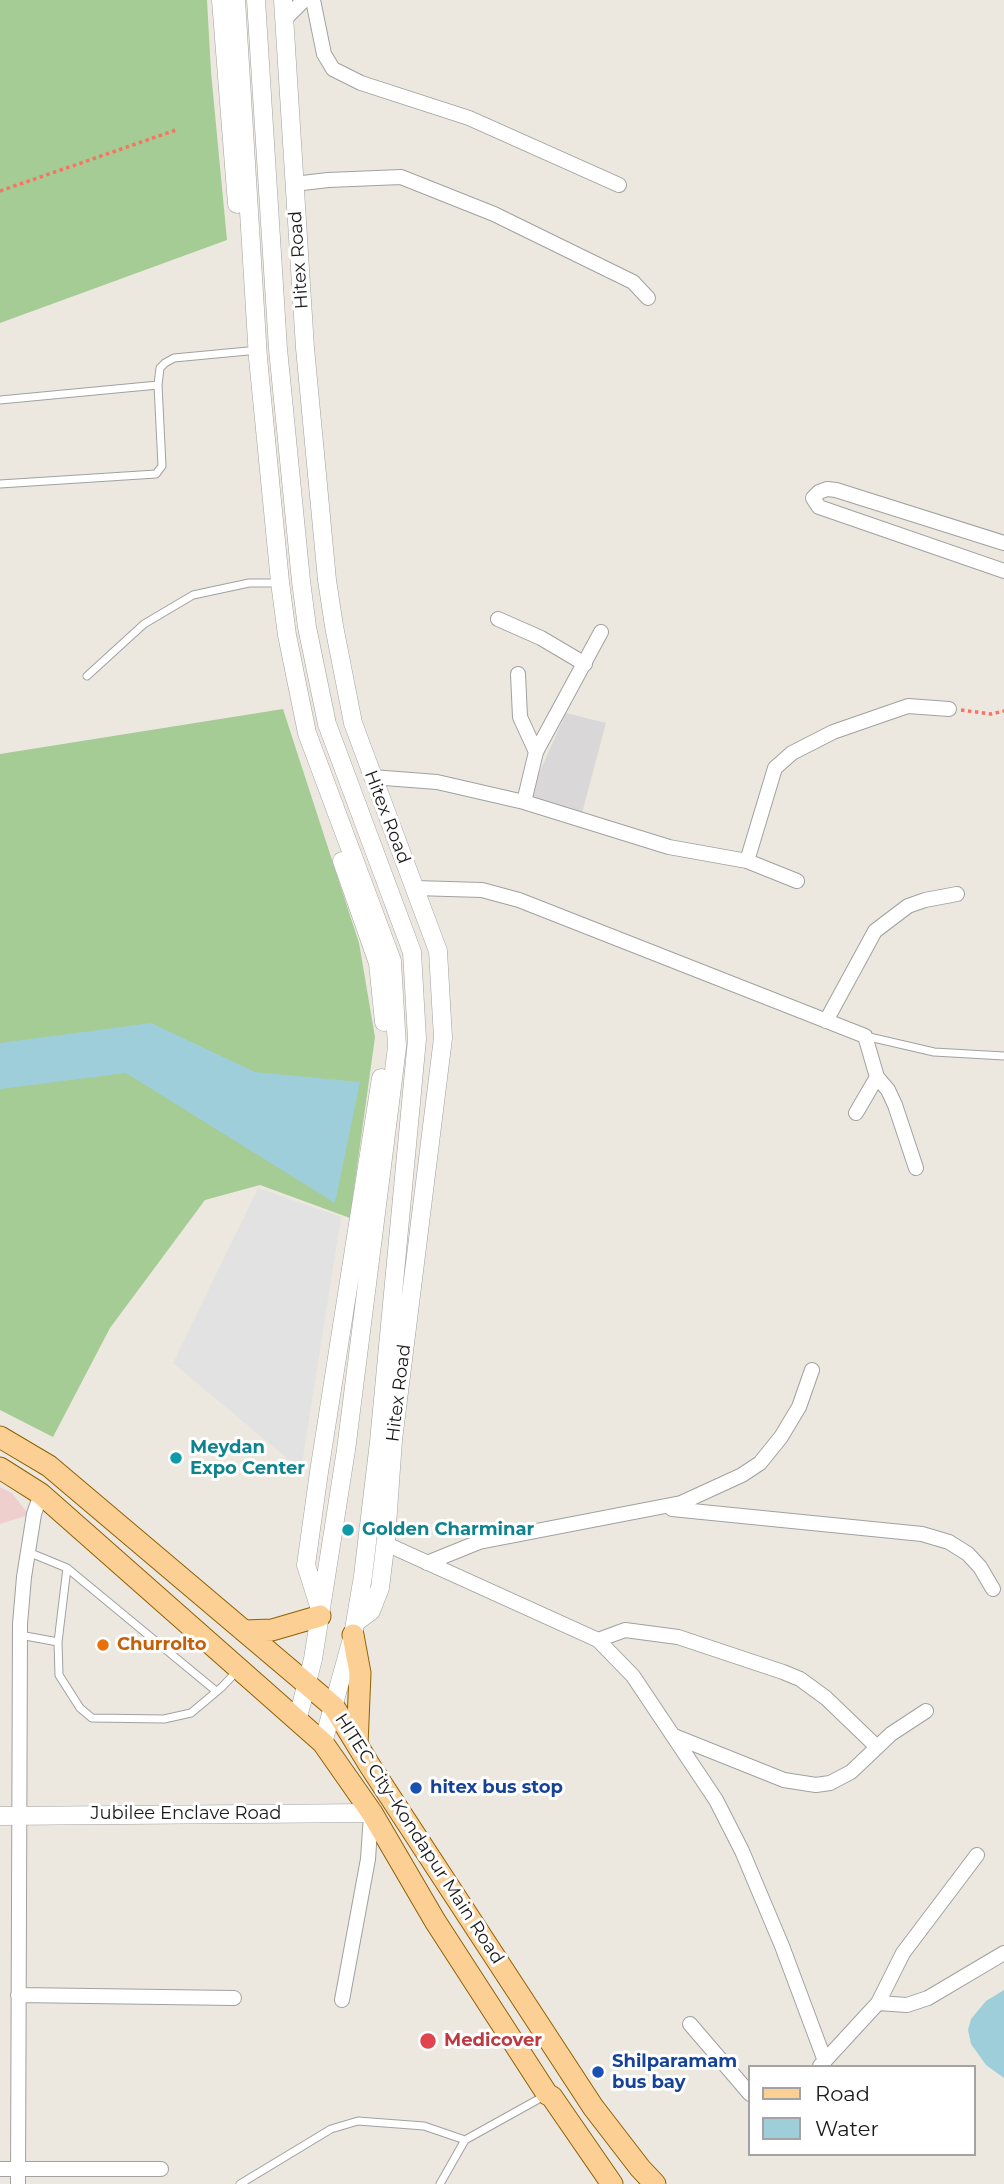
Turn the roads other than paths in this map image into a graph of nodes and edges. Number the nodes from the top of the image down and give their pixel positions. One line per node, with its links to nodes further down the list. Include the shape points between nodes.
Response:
1 (221, 0): 11 (street)
2 (236, 0): 49 (street, via 258,349 287,635 307,733 392,961 397,1047 346,1450)
3 (256, 0): 50 (street, Hitex Road, via 278,349 307,627 327,724 412,952 417,1039 379,1442)
4 (283, 0): 7 (street, Hitex Road)
5 (304, 0): 7 (street)
6 (313, 0): 9 (street, via 324,54 332,69 469,118)
7 (284, 20): 8 (street, Hitex Road)
8 (294, 184): 10 (street, via 401,177 517,225 633,282); 25 (street, Hitex Road, via 304,348 327,580 353,723)
9 (619, 185)
10 (648, 298)
11 (248, 351): 12 (lane, via 174,358 160,369); 17 (street)
12 (158, 385): 13 (lane); 14 (lane, via 162,466 156,474)
13 (0, 400)
14 (0, 484)
15 (1004, 543): 16 (street, via 836,489 813,498 819,508)
16 (1004, 571)
17 (271, 583): 22 (lane, via 193,595 144,624); 49 (street, via 282,665 301,743 378,962 386,1048 306,1565)
18 (498, 619): 20 (street)
19 (601, 632): 20 (street)
20 (585, 664): 24 (street)
21 (518, 674): 24 (street, via 520,717)
22 (87, 676)
23 (949, 709): 27 (street, via 908,706 833,732 792,753 775,768)
24 (536, 752): 26 (street)
25 (372, 777): 26 (street, via 437,782); 29 (street, Hitex Road)
26 (524, 802): 27 (street, via 669,846)
27 (747, 862): 28 (street)
28 (797, 881)
29 (415, 888): 31 (street, via 482,890 519,900); 43 (street, Hitex Road, via 438,951 443,1038)
30 (957, 894): 31 (street, via 908,906 875,931)
31 (826, 1021): 32 (street)
32 (865, 1036): 33 (lane, via 934,1052); 34 (street)
33 (1004, 1056)
34 (877, 1077): 35 (street); 36 (street, via 895,1105)
35 (856, 1113)
36 (916, 1168)
37 (811, 1370): 41 (street, via 799,1407 760,1463)
38 (0, 1437): 42 (main road, HITEC City–Kondapur Main Road, via 49,1466)
39 (0, 1468): 40 (main road, HITEC City–Kondapur Main Road)
40 (41, 1494): 44 (street); 45 (main road, HITEC City–Kondapur Main Road)
41 (664, 1508): 46 (street, via 479,1542); 48 (street, via 922,1534 968,1554)
42 (134, 1538): 45 (main road); 51 (main road, HITEC City–Kondapur Main Road)
43 (384, 1544): 46 (street); 50 (street, Hitex Road, via 380,1588 371,1611)
44 (28, 1552): 47 (lane); 52 (street)
45 (116, 1560): 55 (main road, HITEC City–Kondapur Main Road)
46 (427, 1563): 53 (street)
47 (67, 1568): 54 (lane); 57 (lane)
48 (993, 1588)
49 (320, 1614): 51 (main road, via 272,1630); 56 (street)
50 (355, 1628): 58 (street, Hitex Road); 63 (main road, via 360,1673)
51 (244, 1631): 56 (main road, HITEC City–Kondapur Main Road)
52 (20, 1635): 54 (lane); 66 (street)
53 (598, 1640): 61 (street, via 633,1675); 64 (street, via 625,1630 678,1637 783,1672 826,1698)
54 (58, 1642): 57 (lane, via 59,1675 80,1709 92,1718 164,1719 191,1713)
55 (238, 1670): 57 (lane); 60 (main road, HITEC City–Kondapur Main Road)
56 (307, 1686): 58 (main road, HITEC City–Kondapur Main Road); 60 (street)
57 (216, 1691)
58 (334, 1707): 62 (street, Hitex Road); 63 (main road, HITEC City–Kondapur Main Road)
59 (926, 1711): 64 (street)
60 (297, 1721): 62 (main road, HITEC City–Kondapur Main Road)
61 (674, 1736): 64 (street, via 801,1784 830,1783 851,1772); 75 (street, via 716,1800 742,1851 782,1945)
62 (323, 1743): 65 (main road, HITEC City–Kondapur Main Road)
63 (357, 1745): 85 (main road, HITEC City–Kondapur Main Road, via 593,2107)
64 (877, 1747)
65 (372, 1813): 66 (street, Jubilee Enclave Road); 72 (street); 77 (main road, HITEC City–Kondapur Main Road)
66 (19, 1815): 67 (street, Jubilee Enclave Road); 70 (street)
67 (0, 1816)
68 (977, 1855): 73 (street, via 903,1953)
69 (1004, 1953): 73 (street, via 928,1998 907,2005)
70 (18, 1995): 71 (street); 81 (street)
71 (234, 1998)
72 (342, 2000)
73 (878, 2003): 75 (street)
74 (690, 2024): 76 (street)
75 (822, 2064)
76 (748, 2092)
77 (547, 2094): 78 (lane); 84 (main road, HITEC City–Kondapur Main Road)
78 (465, 2140): 82 (lane, via 424,2126 358,2121 331,2129); 83 (lane)
79 (0, 2169): 81 (street)
80 (161, 2169): 81 (street)
81 (18, 2177)
82 (240, 2184)
83 (440, 2184)
84 (612, 2184)
85 (655, 2184)

